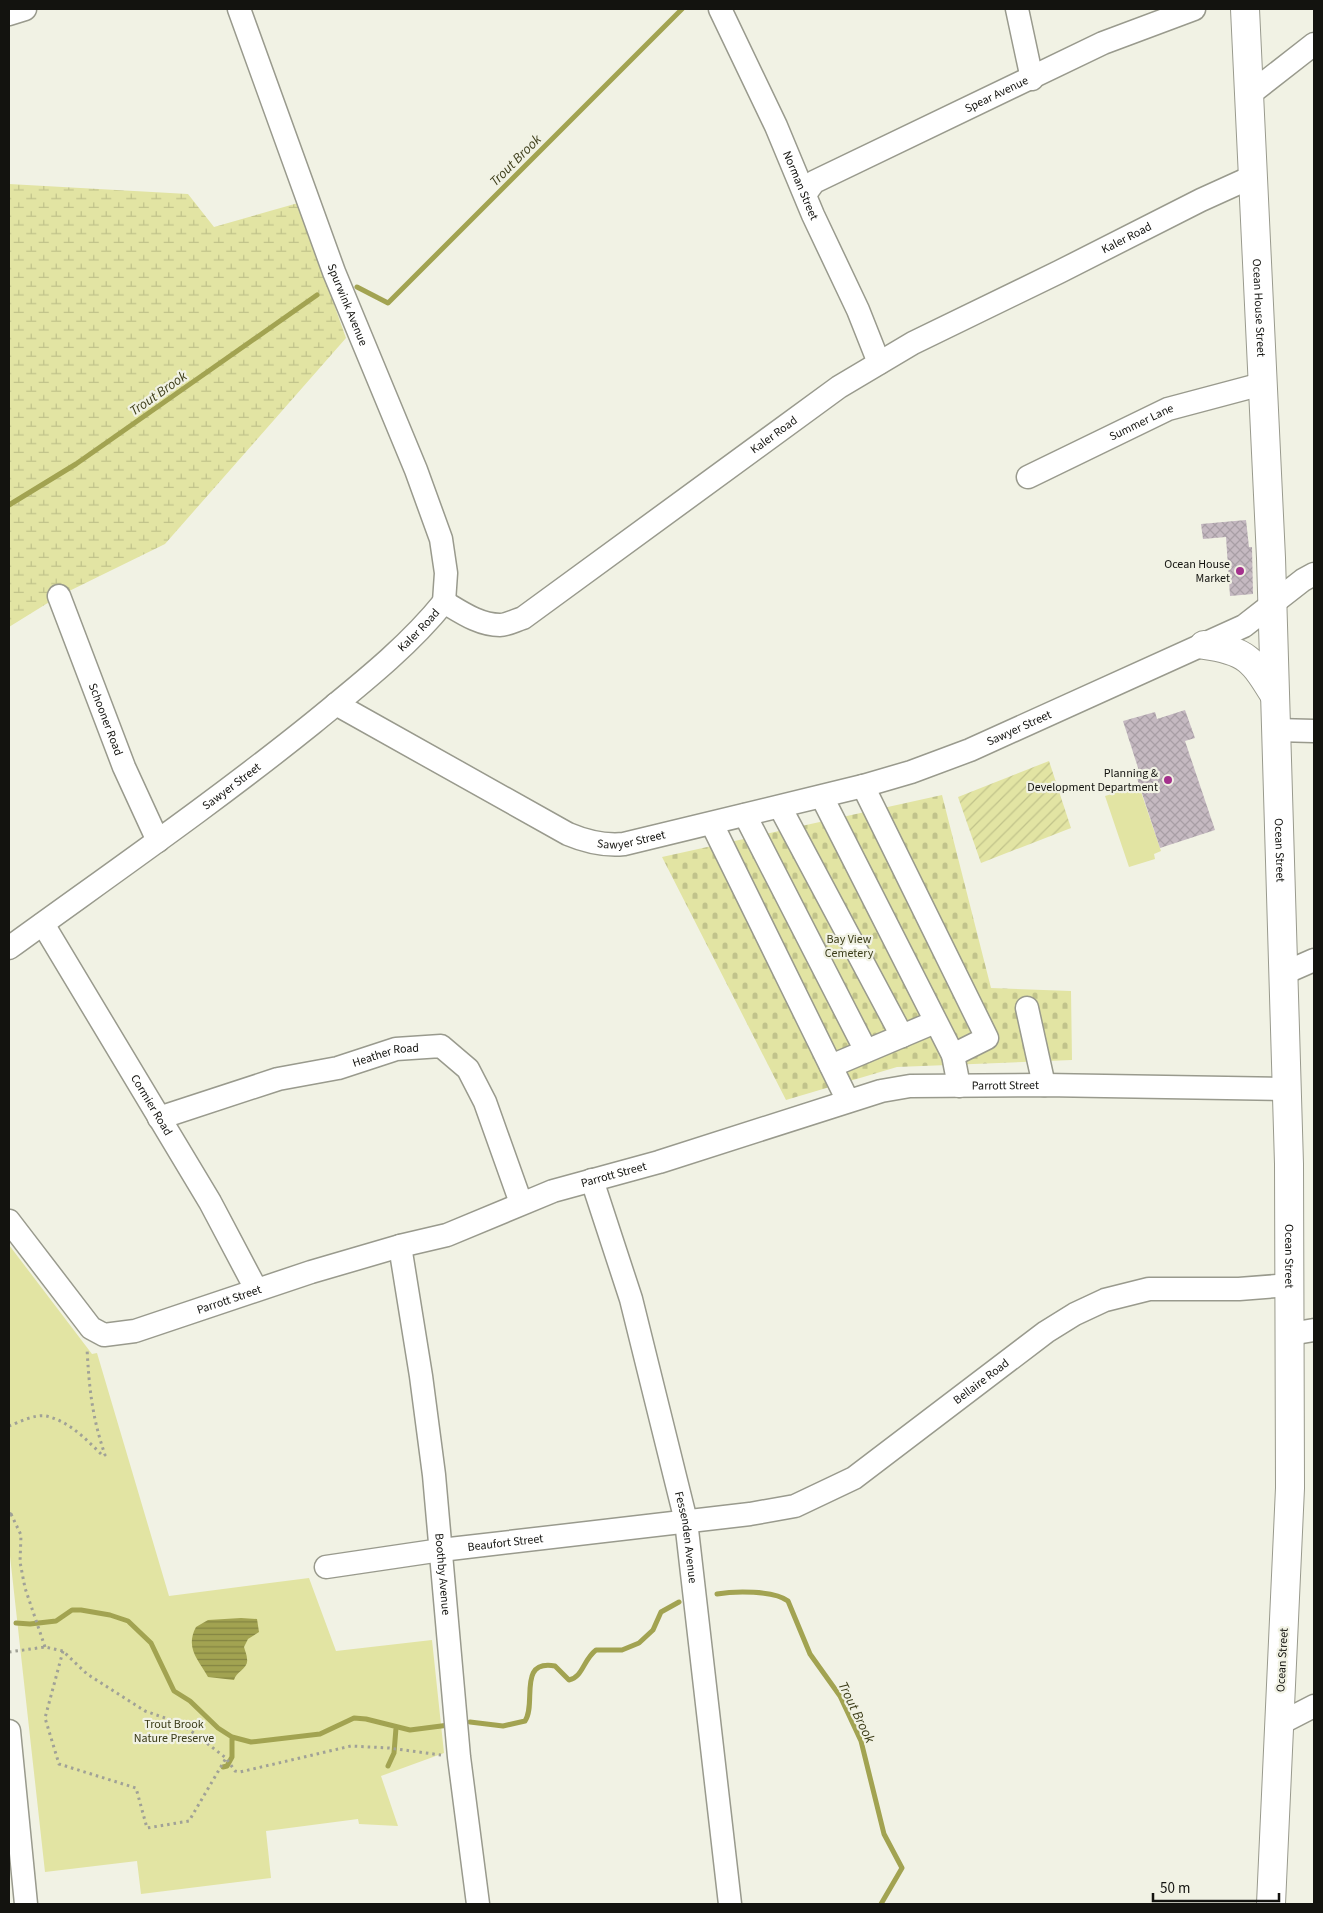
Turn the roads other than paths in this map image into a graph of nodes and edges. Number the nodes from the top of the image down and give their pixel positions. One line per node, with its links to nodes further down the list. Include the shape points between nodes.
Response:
1 (25, 9): 7 (street)
2 (239, 9): 18 (street, Spurwink Avenue, via 334,272 441,539 446,573)
3 (720, 9): 12 (street, Norman Street)
4 (1018, 9): 9 (street)
5 (1194, 9): 9 (street, Spear Avenue, via 1103,43)
6 (1245, 9): 10 (main road, Ocean House Street)
7 (9, 14)
8 (1314, 44): 10 (street)
9 (1032, 79): 12 (street, Spear Avenue, via 814,182)
10 (1250, 94): 11 (main road, Ocean House Street)
11 (1254, 176): 13 (street, Kaler Road, via 913,343); 14 (main road, Ocean House Street)
12 (806, 193): 13 (street, Norman Street)
13 (880, 363): 18 (street, Kaler Road, via 839,387 523,618 501,625 484,622 468,617)
14 (1262, 384): 15 (street, Summer Lane, via 1168,409); 19 (main road, Ocean House Street)
15 (1028, 477)
16 (1314, 574): 19 (street, Sawyer Street)
17 (60, 596): 30 (street, Schooner Road, via 124,767)
18 (444, 602): 22 (street, Kaler Road, via 426,625)
19 (1271, 607): 20 (street, Sawyer Street, via 1244,626); 21 (main road, Ocean Street)
20 (1204, 645): 21 (main road, via 1230,648 1246,657); 25 (street, Sawyer Street, via 970,750)
21 (1276, 697): 23 (main road, Ocean Street)
22 (336, 704): 29 (street, Sawyer Street, via 581,840 610,846); 30 (street, Sawyer Street, via 268,760)
23 (1276, 730): 24 (street); 34 (main road, Ocean Street)
24 (1314, 731)
25 (863, 786): 26 (street, Sawyer Street); 39 (street, via 987,1038)
26 (822, 797): 27 (street, Sawyer Street); 36 (street)
27 (780, 807): 28 (street, Sawyer Street); 37 (street)
28 (745, 816): 29 (street, Sawyer Street); 38 (street)
29 (712, 824): 40 (street)
30 (158, 841): 31 (street, Sawyer Street)
31 (43, 924): 32 (street, Sawyer Street); 45 (street, Cormier Road)
32 (9, 948)
33 (1314, 960): 34 (street)
34 (1282, 974): 43 (main road, Ocean Street)
35 (1027, 1008): 41 (street)
36 (935, 1022): 37 (street); 39 (street)
37 (902, 1036): 38 (street)
38 (866, 1052): 40 (street)
39 (953, 1055): 42 (street)
40 (832, 1066): 44 (street)
41 (1044, 1085): 42 (street, Parrott Street); 43 (street, Parrott Street)
42 (959, 1086): 44 (street, Parrott Street, via 910,1086)
43 (1286, 1089): 50 (main road, Ocean Street)
44 (848, 1101): 46 (street, Parrott Street, via 659,1162)
45 (159, 1118): 47 (street, Heather Road, via 278,1079 338,1068 396,1049 441,1046 468,1069 485,1102); 51 (street, Cormier Road, via 210,1202)
46 (592, 1180): 47 (street, Parrott Street); 53 (street, Fessenden Avenue, via 631,1299)
47 (521, 1203): 49 (street, Parrott Street, via 447,1235)
48 (9, 1221): 51 (street, Parrott Street, via 91,1328 104,1335 134,1331)
49 (400, 1246): 51 (street, Parrott Street); 54 (street, Boothby Avenue, via 422,1385)
50 (1290, 1285): 52 (main road, Ocean Street); 53 (street, Bellaire Road, via 1239,1289 1149,1289 1105,1300 1046,1332 854,1478 794,1506)
51 (256, 1289)
52 (1302, 1332): 57 (main road, Ocean Street, via 1290,1488)
53 (686, 1521): 54 (street, Beaufort Street); 61 (street, Fessenden Avenue)
54 (441, 1550): 55 (street, Beaufort Street); 60 (street, Boothby Avenue, via 458,1757)
55 (326, 1566)
56 (1314, 1706): 57 (street)
57 (1279, 1724): 62 (main road, Ocean Street)
58 (9, 1731): 59 (street)
59 (26, 1904)
60 (478, 1904)
61 (730, 1904)
62 (1271, 1904)

